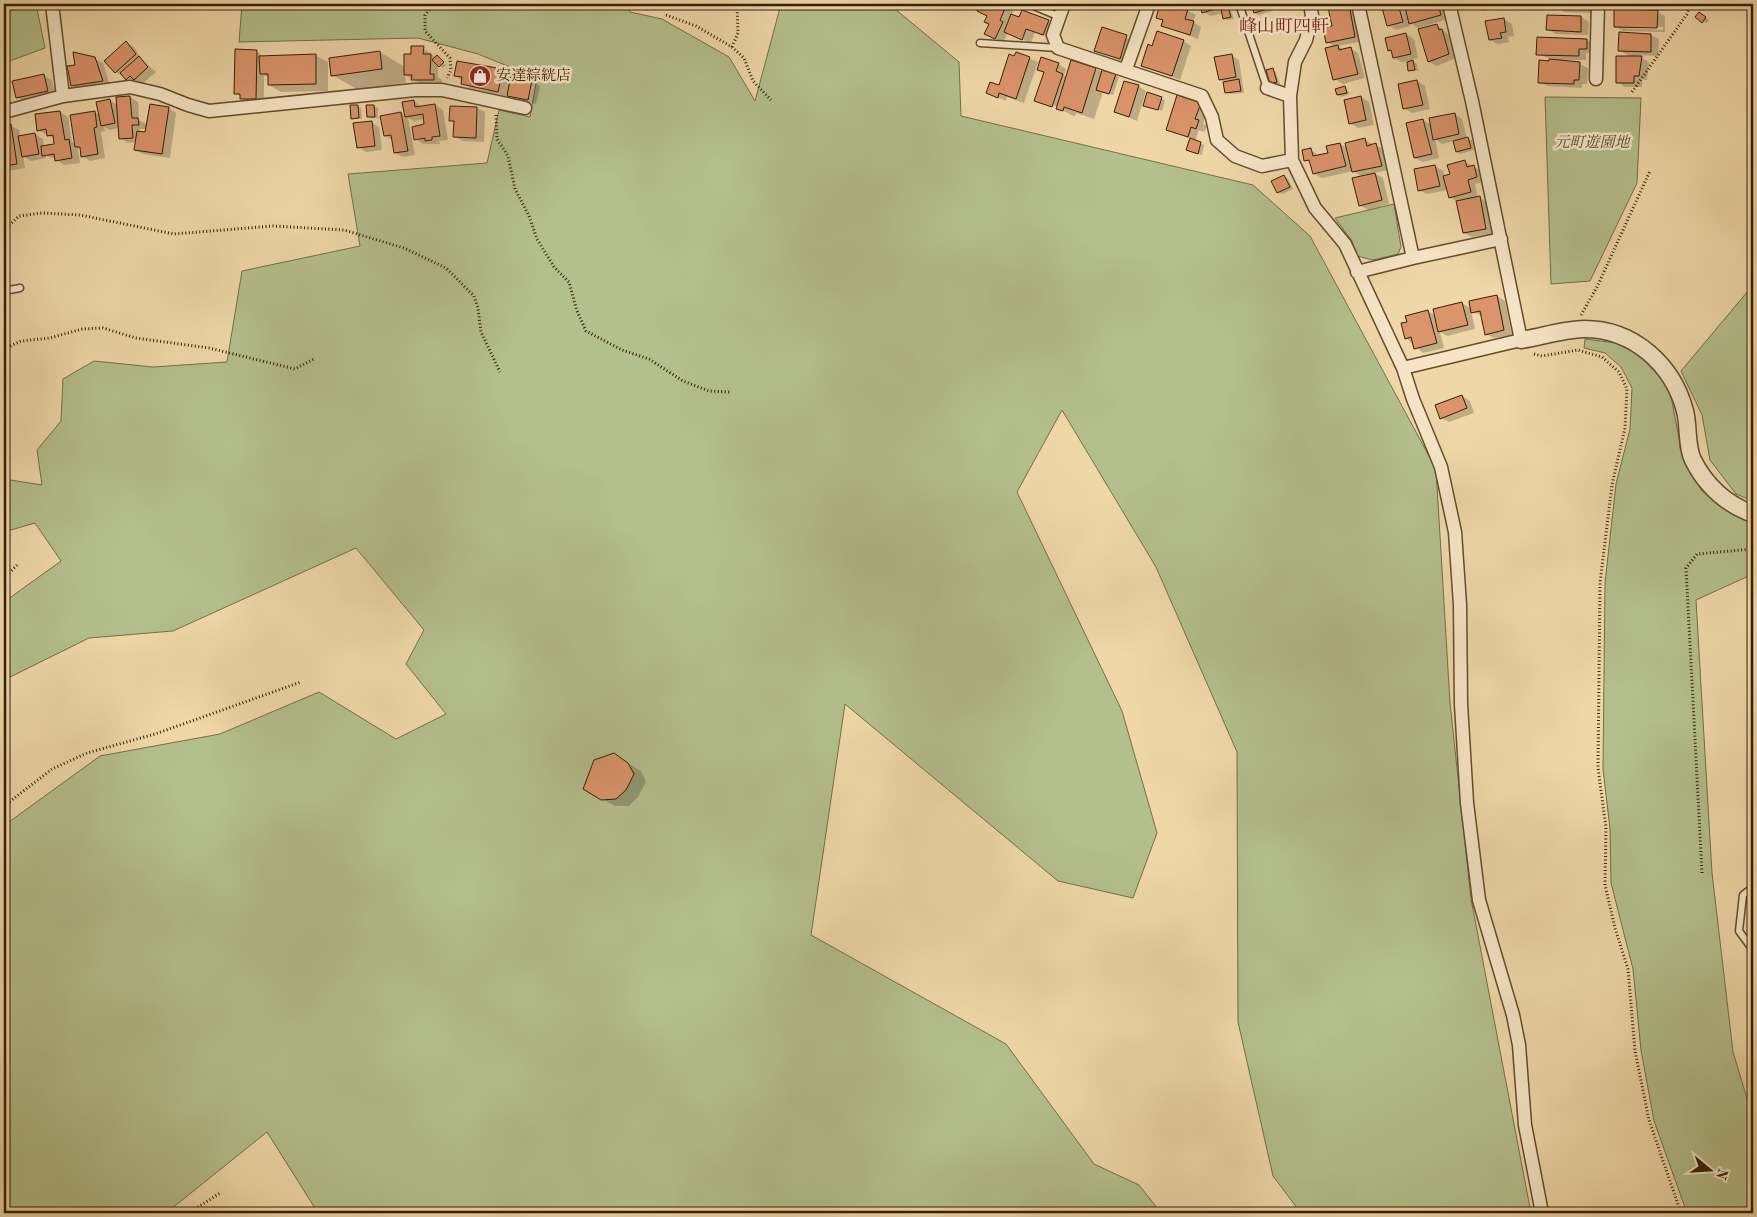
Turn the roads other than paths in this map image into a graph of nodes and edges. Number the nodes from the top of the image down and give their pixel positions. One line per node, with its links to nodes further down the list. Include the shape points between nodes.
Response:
1 (52, 4): 16 (street)
2 (1029, 4): 10 (lane)
3 (1064, 4): 10 (street)
4 (1149, 4): 13 (street)
5 (1239, 4): 15 (lane)
6 (1310, 4): 17 (street, via 1312,16 1296,62)
7 (1358, 4): 22 (street)
8 (1449, 4): 21 (street)
9 (1598, 4): 14 (street)
10 (1060, 16): 12 (street, via 1054,35)
11 (980, 42): 12 (lane)
12 (1058, 48): 13 (street)
13 (1126, 69): 20 (street, via 1202,96 1212,117 1216,140 1235,156 1262,166)
14 (1596, 79)
15 (1267, 88): 17 (street)
16 (63, 96): 18 (street, via 130,87 210,111 442,90); 19 (street)
17 (1290, 96): 20 (street)
18 (525, 108)
19 (4, 112)
20 (1292, 160): 23 (street, via 1315,208 1345,244)
21 (1501, 239): 22 (street); 26 (street)
22 (1413, 258): 23 (street)
23 (1357, 272): 27 (street)
24 (20, 288): 25 (lane)
25 (4, 291)
26 (1521, 340): 27 (street); 28 (street, via 1584,329 1619,335 1648,350 1675,383 1685,412 1692,458 1710,487 1736,508)
27 (1403, 368): 31 (street, via 1441,466 1455,532 1460,605 1461,713 1467,804 1479,900 1514,1015 1520,1045 1525,1125)
28 (1753, 514)
29 (1753, 887): 30 (lane, via 1743,895 1739,931)
30 (1753, 950)
31 (1542, 1213)

